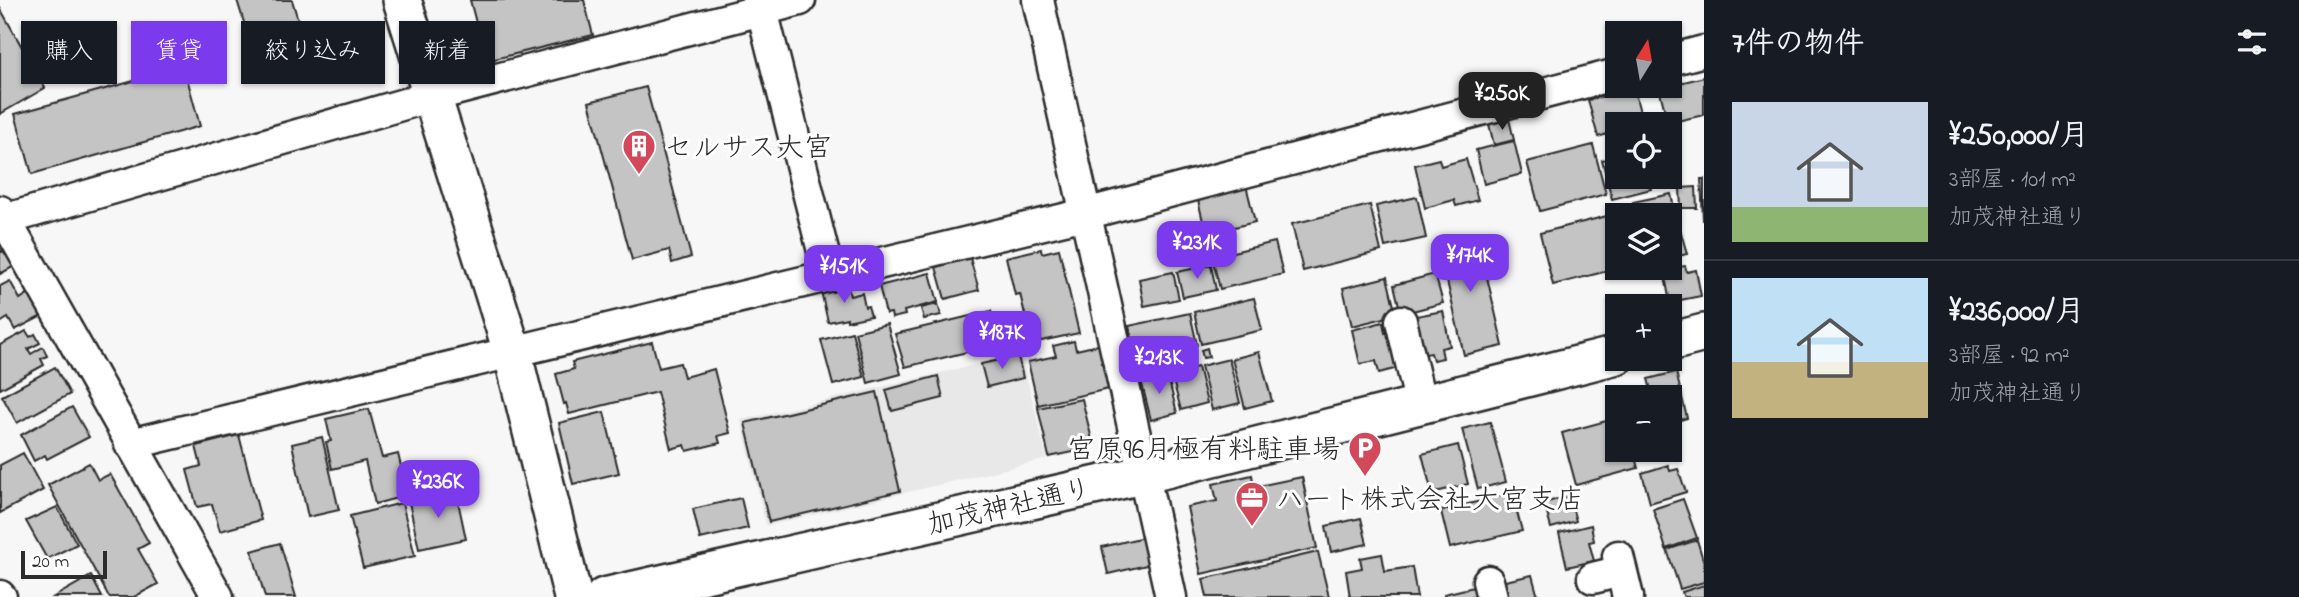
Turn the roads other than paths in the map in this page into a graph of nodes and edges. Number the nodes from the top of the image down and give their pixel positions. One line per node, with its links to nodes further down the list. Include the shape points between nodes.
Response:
1 (402, 0): 9 (street)
2 (800, 0): 4 (street)
3 (1038, 0): 10 (street)
4 (762, 10): 5 (street); 12 (street)
5 (698, 13): 9 (street)
6 (1704, 51): 7 (street)
7 (1682, 57)
8 (1605, 77): 10 (street)
9 (432, 96): 11 (street); 16 (street)
10 (1085, 214): 12 (street); 20 (street)
11 (2, 217): 19 (street)
12 (829, 275): 16 (street)
13 (1401, 321): 18 (street)
14 (1704, 333): 15 (street)
15 (1682, 339)
16 (512, 351): 19 (street); 22 (street)
17 (1605, 358): 18 (street, 加茂神社通り)
18 (1421, 405): 20 (street, 加茂神社通り)
19 (130, 444): 21 (street)
20 (1142, 475): 23 (street, 加茂神社通り); 24 (street)
21 (218, 597)
22 (573, 597)
23 (604, 597)
24 (1171, 597)

